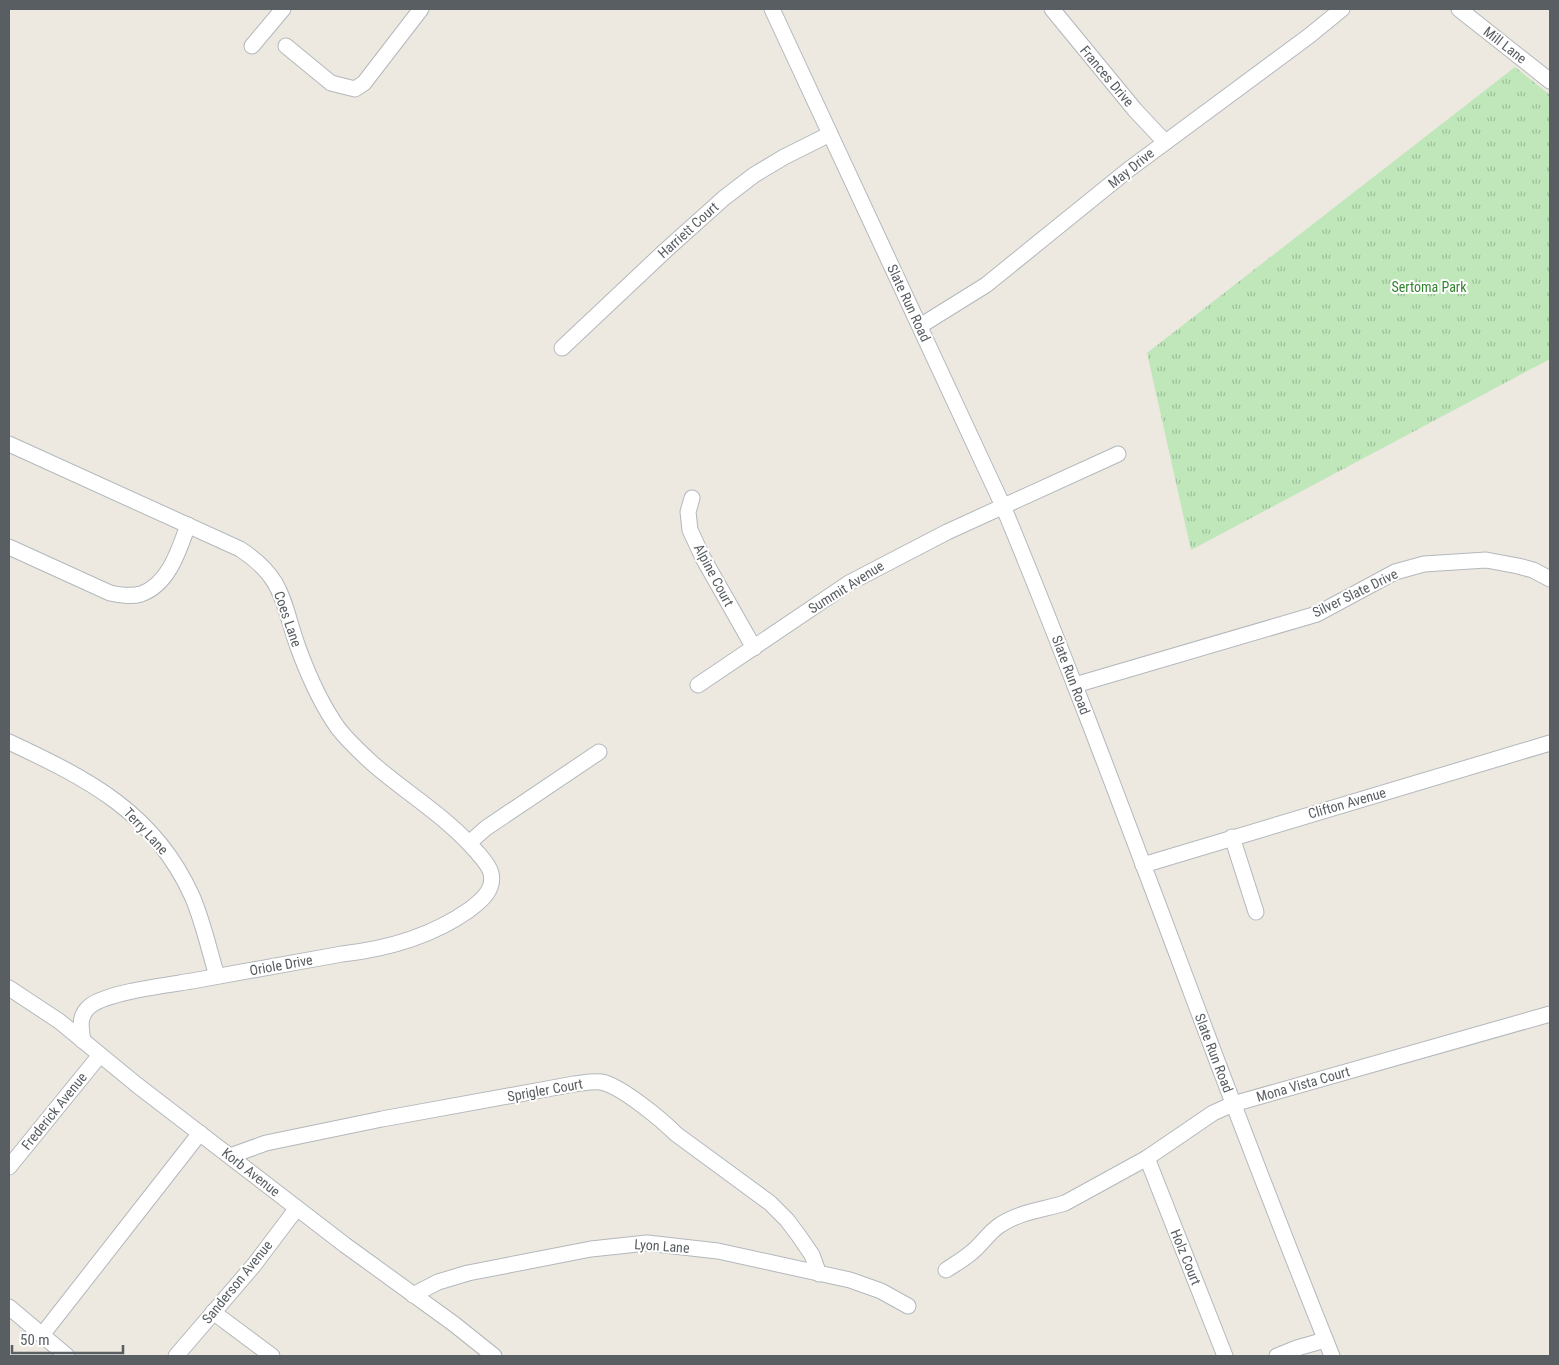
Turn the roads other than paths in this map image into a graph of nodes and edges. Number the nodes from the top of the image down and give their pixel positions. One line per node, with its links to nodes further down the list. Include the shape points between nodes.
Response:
1 (283, 9): 7 (street)
2 (421, 9): 8 (street, via 364,83 355,89 331,83)
3 (772, 9): 10 (street, Slate Run Road)
4 (1052, 9): 11 (street, Frances Drive)
5 (1342, 9): 11 (street, May Drive)
6 (1459, 9): 9 (street, Mill Lane)
7 (252, 46)
8 (286, 46)
9 (1550, 80)
10 (830, 134): 12 (street, Slate Run Road); 13 (street, Harriett Court, via 784,157 724,198)
11 (1165, 142): 12 (street, May Drive, via 986,285)
12 (920, 326): 17 (street, Slate Run Road)
13 (562, 348)
14 (9, 444): 18 (street, Coes Lane)
15 (1118, 454): 17 (street, Summit Avenue)
16 (692, 498): 21 (street, Alpine Court, via 688,512 690,530)
17 (1003, 506): 21 (street, Summit Avenue, via 849,583); 23 (street, Slate Run Road)
18 (188, 526): 19 (street, via 178,554 165,575 141,594 126,596 110,594); 28 (street, Coes Lane, via 240,549 267,571 285,604 298,649 316,691 340,730 355,748)
19 (9, 548)
20 (1550, 579): 23 (street, Silver Slate Drive, via 1533,570 1486,560 1424,564 1388,576 1317,614)
21 (754, 648): 22 (street, Summit Avenue)
22 (698, 685)
23 (1075, 685): 29 (street, Slate Run Road)
24 (9, 742): 32 (street, Terry Lane, via 99,789 149,830 174,862 192,896)
25 (1550, 743): 27 (street, Clifton Avenue)
26 (599, 752): 28 (street, via 486,828)
27 (1232, 837): 29 (street, Clifton Avenue); 31 (street)
28 (470, 843): 30 (street, Coes Lane, via 490,872)
29 (1143, 865): 37 (street, Slate Run Road)
30 (491, 882): 32 (street, Oriole Drive, via 488,893 480,902 458,918 415,939 361,952)
31 (1256, 912)
32 (217, 976): 35 (street, Oriole Drive, via 101,1000 83,1014 80,1023)
33 (9, 988): 35 (street, Korb Avenue)
34 (1550, 1014): 37 (street, Mona Vista Court)
35 (83, 1041): 36 (street, Korb Avenue)
36 (100, 1055): 38 (street, Korb Avenue); 41 (street, Frederick Avenue)
37 (1233, 1104): 40 (street, Mona Vista Court, via 1213,1113); 50 (street, Slate Run Road)
38 (200, 1133): 39 (street, Korb Avenue); 49 (street)
39 (230, 1156): 42 (street, Korb Avenue); 44 (street, Sprigler Court, via 266,1143 382,1119 574,1084 603,1082 664,1122 770,1204 799,1236 812,1255)
40 (1147, 1158): 43 (street, Mona Vista Court, via 1066,1203 1041,1208 1000,1225 973,1252); 55 (street, Holz Court)
41 (9, 1167)
42 (297, 1208): 45 (street, Korb Avenue); 48 (street, Sanderson Avenue)
43 (946, 1270)
44 (819, 1274): 45 (street, Lyon Lane, via 718,1251 628,1244 468,1273 438,1282); 46 (street, Lyon Lane, via 862,1284)
45 (413, 1295): 54 (street, Korb Avenue)
46 (908, 1306)
47 (9, 1307): 49 (street)
48 (213, 1312): 51 (street); 53 (street, Sanderson Avenue)
49 (42, 1335): 52 (street)
50 (1325, 1340): 56 (street); 57 (street, Slate Run Road)
51 (267, 1355)
52 (67, 1356)
53 (176, 1356)
54 (494, 1356)
55 (1225, 1356)
56 (1277, 1356)
57 (1332, 1356)

